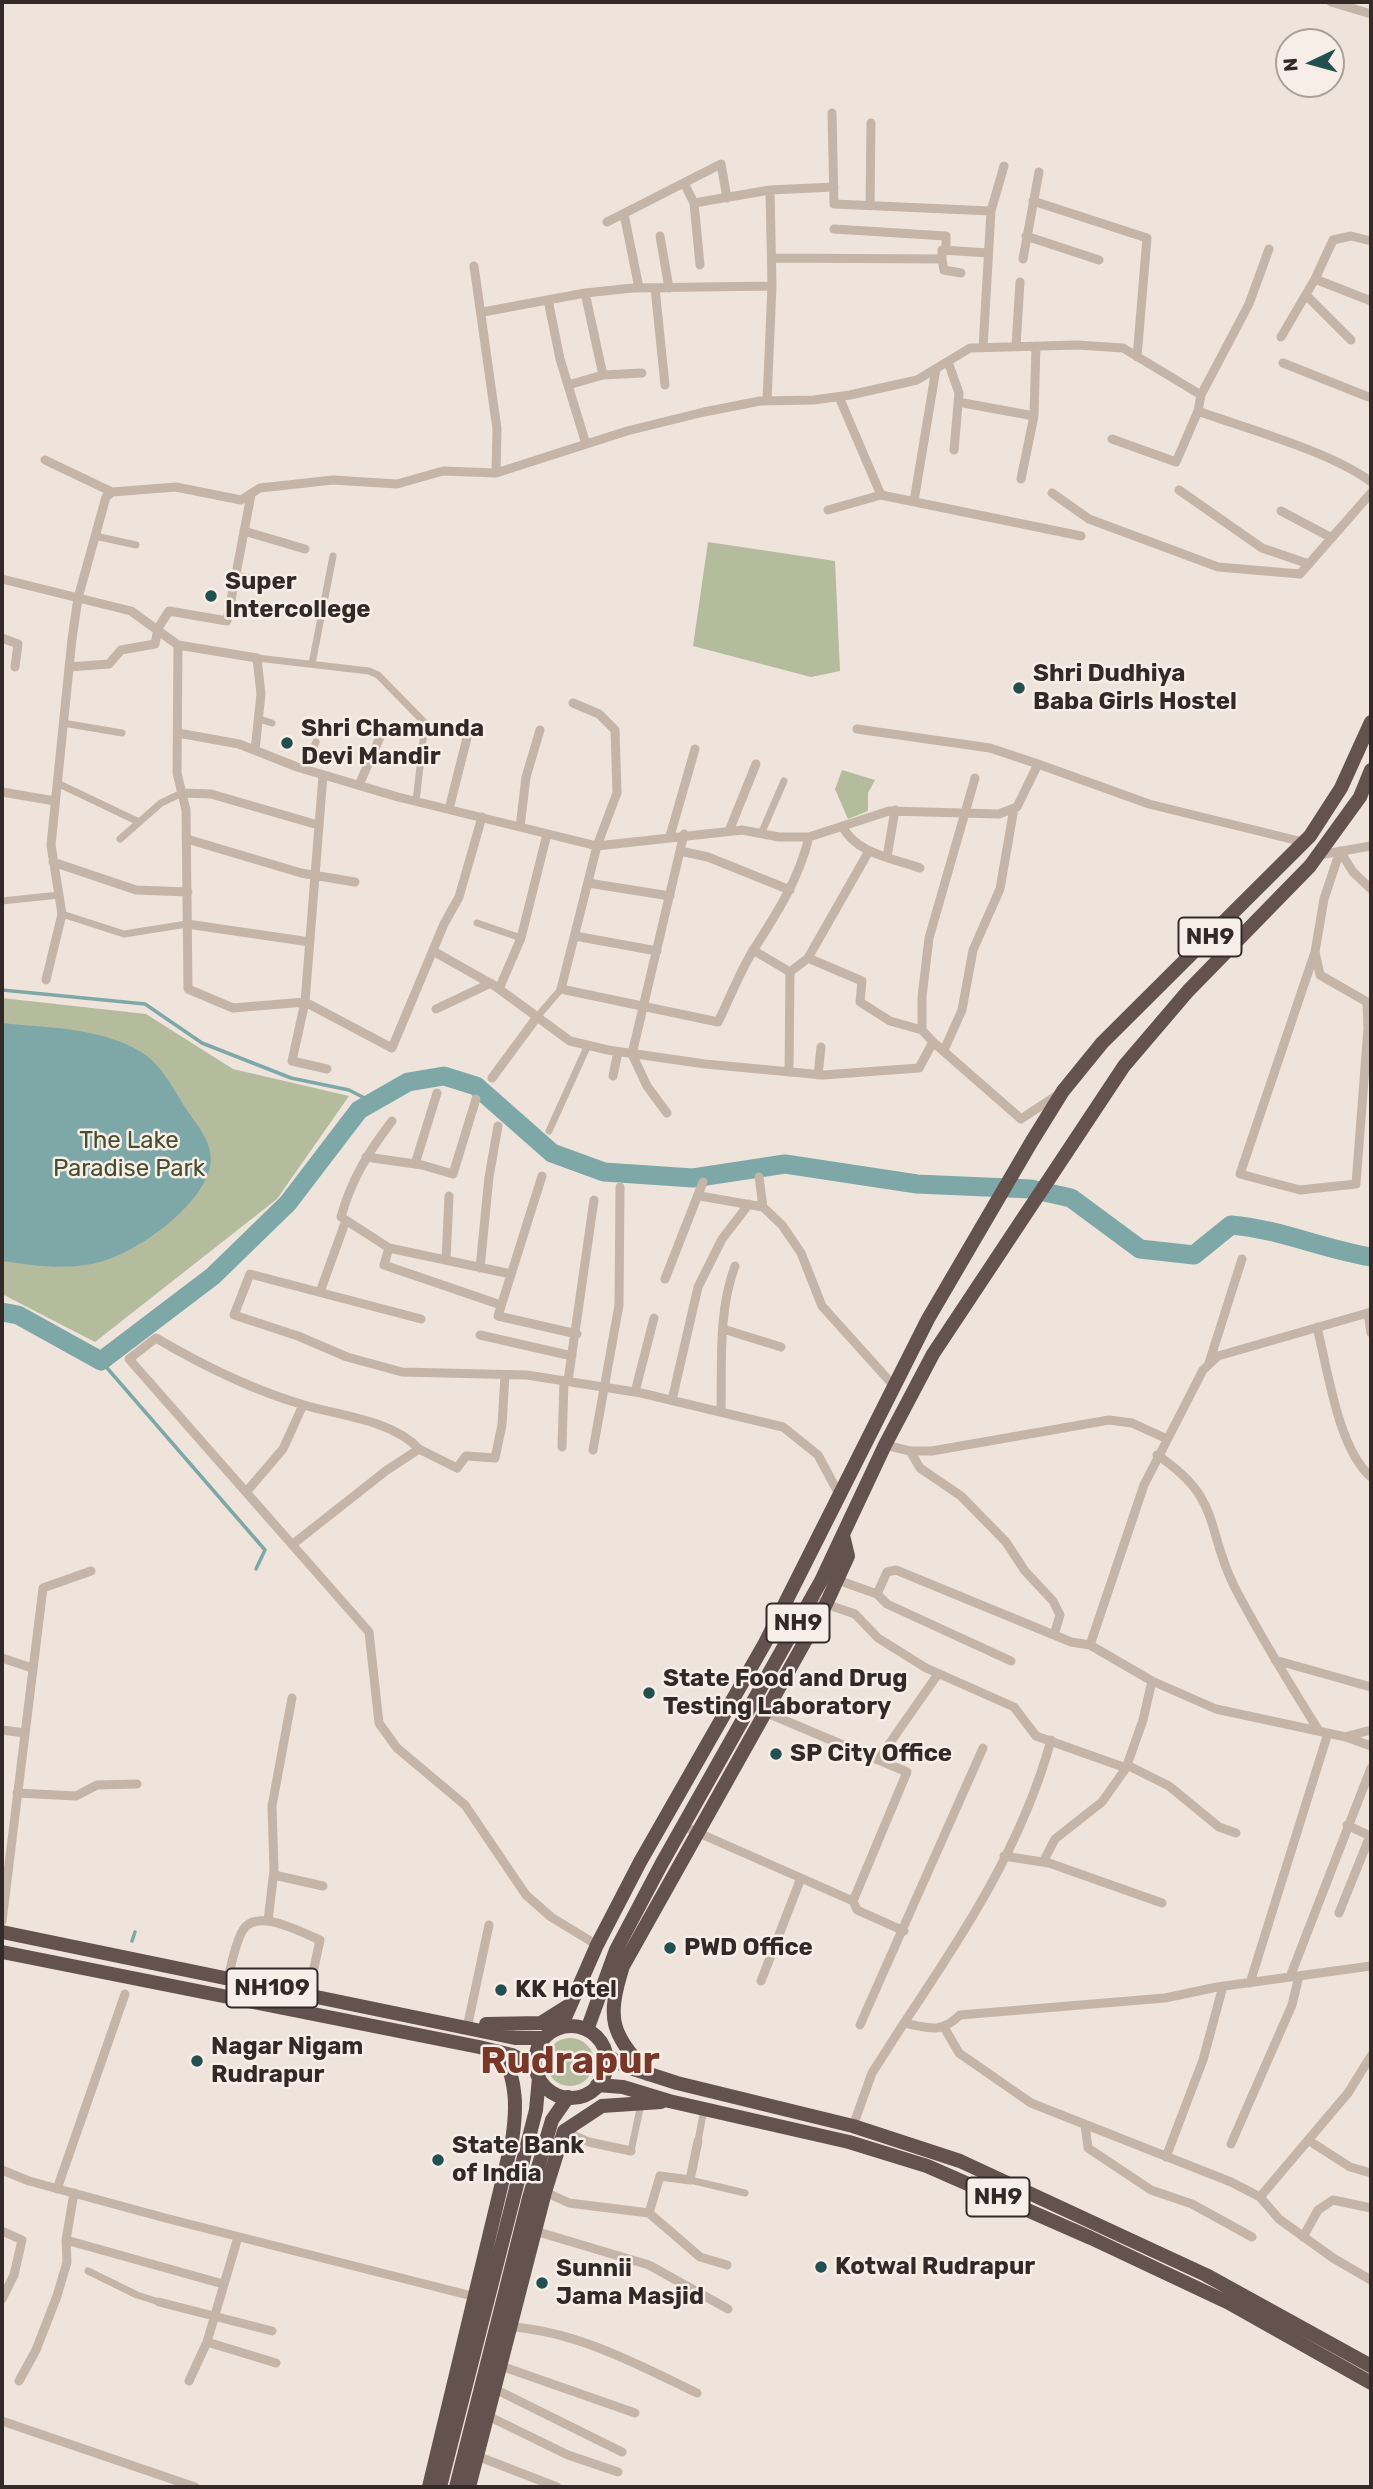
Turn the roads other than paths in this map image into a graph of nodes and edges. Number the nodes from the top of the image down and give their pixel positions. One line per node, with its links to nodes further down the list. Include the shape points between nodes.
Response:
1 (1331, 2): 2 (street)
2 (1371, 14)
3 (832, 113): 8 (street)
4 (871, 123): 13 (street)
5 (1004, 166): 14 (street)
6 (1039, 172): 11 (street)
7 (684, 183): 10 (street, via 721,164); 12 (street); 15 (street)
8 (834, 187): 9 (street); 13 (street, via 834,204)
9 (770, 190): 10 (street); 24 (street)
10 (727, 198): 12 (street)
11 (1033, 201): 19 (street); 46 (street, via 1147,238)
12 (694, 203): 27 (street)
13 (870, 205): 14 (street)
14 (991, 211): 22 (street)
15 (624, 215): 16 (street); 33 (street)
16 (607, 222)
17 (834, 229): 23 (street, via 946,236)
18 (660, 236): 35 (street)
19 (1026, 236): 25 (street); 26 (street)
20 (1371, 242): 30 (street, via 1351,236 1333,240)
21 (1269, 249): 54 (street, via 1249,304)
22 (988, 253): 23 (street); 45 (street)
23 (944, 255): 24 (street); 29 (street, via 944,270)
24 (772, 258): 32 (street)
25 (1023, 259)
26 (1099, 260)
27 (700, 265)
28 (474, 266): 40 (street)
29 (961, 273)
30 (1315, 279): 37 (street); 39 (street)
31 (1020, 282): 43 (street)
32 (772, 286): 35 (street); 57 (street)
33 (639, 288): 34 (street); 36 (street)
34 (655, 288): 35 (street); 53 (street)
35 (669, 288)
36 (585, 293): 38 (street); 51 (street)
37 (1306, 295): 41 (street); 42 (street)
38 (548, 300): 40 (street); 52 (street)
39 (1371, 301)
40 (483, 312): 65 (street, via 497,429)
41 (1281, 337)
42 (1352, 340)
43 (1016, 346): 44 (street); 45 (street)
44 (1036, 346): 46 (street, via 1123,348); 60 (street)
45 (983, 348): 47 (street, via 970,348)
46 (1137, 357): 54 (street)
47 (948, 362): 49 (street); 58 (street)
48 (1283, 363): 56 (street)
49 (936, 369): 55 (street, via 917,380); 74 (street)
50 (642, 373): 51 (street)
51 (603, 375): 52 (street)
52 (568, 385): 62 (street)
53 (664, 385)
54 (1201, 396): 59 (street)
55 (839, 397): 57 (street); 73 (street)
56 (1371, 398)
57 (766, 401): 62 (street, via 704,412)
58 (958, 402): 60 (street); 63 (street)
59 (1198, 411): 61 (street, via 1176,462); 67 (street, via 1297,447)
60 (1034, 416): 66 (street)
61 (1112, 439)
62 (586, 444): 65 (street)
63 (954, 450)
64 (45, 460): 69 (street)
65 (496, 472): 72 (street, via 443,471 397,484 333,480 260,488)
66 (1021, 479)
67 (1371, 482)
68 (1179, 490): 84 (street, via 1262,548)
69 (112, 492): 72 (street, via 176,487 241,500); 78 (street, via 106,497)
70 (1052, 493): 84 (street, via 1090,519 1218,567 1300,574)
71 (1371, 494): 80 (street)
72 (251, 495): 77 (street)
73 (881, 495): 74 (street); 75 (street)
74 (914, 501): 79 (street)
75 (828, 510)
76 (1281, 511): 80 (street)
77 (244, 531): 82 (street); 85 (street)
78 (95, 536): 81 (street); 88 (street)
79 (1081, 536)
80 (1332, 538): 84 (street)
81 (136, 545)
82 (305, 549)
83 (333, 556): 93 (street)
84 (1309, 564)
85 (235, 576): 87 (street); 89 (street, via 226,621 169,611)
86 (2, 579): 88 (street)
87 (278, 585)
88 (78, 598): 89 (street, via 131,611); 95 (street)
89 (158, 628): 91 (street); 95 (street, via 155,644 121,650 109,664)
90 (2, 638): 94 (street, via 18,645)
91 (178, 645): 92 (street); 105 (street)
92 (257, 658): 93 (street); 97 (street)
93 (312, 664): 122 (street, via 378,675 425,723)
94 (15, 667)
95 (69, 667): 99 (street)
96 (573, 703): 141 (street, via 599,714 615,730 617,793)
97 (259, 719): 100 (street); 109 (street)
98 (1371, 722): 140 (highway, NH9, via 1341,788)
99 (63, 723): 104 (street); 117 (street)
100 (272, 723)
101 (384, 728): 118 (street)
102 (857, 729): 111 (street, via 990,748)
103 (540, 730): 131 (street, via 526,776)
104 (122, 733)
105 (178, 733): 109 (street); 120 (street, via 177,773)
106 (467, 738): 124 (street)
107 (316, 742): 112 (street)
108 (695, 749): 136 (street)
109 (255, 750): 112 (street)
110 (755, 764): 132 (street)
111 (1038, 764): 123 (street); 140 (street, via 1149,804)
112 (304, 769): 114 (street)
113 (1371, 770): 146 (highway, NH9, via 1360,797)
114 (323, 775): 118 (street); 129 (street)
115 (975, 778): 126 (street)
116 (784, 781): 135 (street)
117 (57, 783): 121 (street); 128 (street)
118 (359, 786): 122 (street)
119 (2, 792): 121 (street)
120 (182, 793): 128 (street); 129 (street, via 211,794); 139 (street)
121 (55, 801): 148 (street)
122 (416, 801): 124 (street)
123 (1014, 808): 126 (street, via 999,814); 183 (street, via 1000,889 973,950 962,1010)
124 (449, 809): 127 (street)
125 (895, 810): 126 (street); 130 (street); 147 (street)
126 (966, 812): 179 (street, via 929,938)
127 (482, 817): 131 (street); 166 (street, via 459,897)
128 (139, 822): 138 (street)
129 (318, 825): 150 (street)
130 (842, 826): 137 (street); 144 (street, via 850,841)
131 (520, 827): 133 (street)
132 (729, 831): 134 (street); 135 (street)
133 (547, 834): 141 (street); 163 (street)
134 (684, 834): 136 (street); 143 (street)
135 (761, 834): 137 (street)
136 (670, 836): 141 (street)
137 (809, 837): 154 (street, via 802,867)
138 (120, 839)
139 (187, 839): 150 (street); 155 (street)
140 (1303, 842): 191 (highway, NH9, via 1102,1043)
141 (597, 846): 152 (street)
142 (1371, 846): 145 (street)
143 (680, 851): 154 (street, via 708,857); 157 (street)
144 (869, 851): 147 (street); 169 (street)
145 (1340, 851): 146 (street); 153 (street); 168 (street, via 1324,899)
146 (1319, 855): 240 (highway, NH9, via 1124,1066 933,1354)
147 (887, 857): 149 (street)
148 (53, 862): 155 (street, via 136,890); 156 (street)
149 (920, 868)
150 (316, 875): 151 (street); 164 (street)
151 (355, 882)
152 (588, 883): 157 (street); 162 (street)
153 (1371, 889)
154 (790, 890): 165 (street)
155 (188, 892): 161 (street)
156 (59, 895): 158 (street); 159 (street)
157 (670, 896): 167 (street)
158 (2, 901)
159 (62, 914): 161 (street, via 124,934); 171 (street)
160 (477, 923): 163 (street)
161 (187, 924): 164 (street); 174 (street, via 188,989 233,1008)
162 (575, 936): 167 (street); 173 (street)
163 (521, 939): 172 (street)
164 (310, 942): 174 (street)
165 (753, 950): 170 (street); 175 (street, via 718,1022)
166 (433, 951): 172 (street); 174 (street, via 392,1048)
167 (657, 951): 175 (street)
168 (1315, 952): 178 (street, via 1320,975 1367,1002); 178 (street, via 1240,1174 1300,1190 1356,1184)
169 (808, 958): 170 (street); 179 (street, via 862,981 860,1002 890,1021)
170 (790, 972): 187 (street)
171 (46, 980)
172 (495, 986): 176 (street); 177 (street)
173 (561, 989): 175 (street); 177 (street)
174 (304, 1002): 186 (street, via 292,1061)
175 (643, 1007): 185 (street)
176 (436, 1009)
177 (537, 1017): 181 (street, via 570,1041); 190 (street)
178 (1370, 1028)
179 (922, 1030): 180 (street)
180 (933, 1042): 183 (street); 188 (street, via 919,1068)
181 (588, 1045): 184 (street); 197 (street)
182 (821, 1047): 188 (street)
183 (944, 1049): 191 (street, via 1021,1119)
184 (618, 1052): 185 (street); 189 (street)
185 (632, 1054): 187 (street); 194 (street)
186 (327, 1069)
187 (789, 1072): 188 (street)
188 (818, 1075)
189 (613, 1076)
190 (492, 1078)
191 (1063, 1091): 232 (highway, NH9)
192 (437, 1093): 199 (street)
193 (476, 1099): 199 (street, via 453,1174)
194 (667, 1113)
195 (392, 1121): 198 (street)
196 (498, 1126): 214 (street)
197 (550, 1131)
198 (366, 1157): 199 (street); 209 (street, via 349,1188 341,1217)
199 (415, 1164)
200 (542, 1176): 215 (street)
201 (759, 1177): 208 (street)
202 (703, 1182): 205 (street)
203 (620, 1187): 233 (street, via 619,1305)
204 (449, 1196): 212 (street)
205 (700, 1196): 207 (street); 216 (street)
206 (594, 1200): 225 (street)
207 (748, 1204): 208 (street); 235 (street, via 698,1287)
208 (763, 1207): 232 (street, via 801,1253 822,1306)
209 (346, 1220): 210 (street); 217 (street)
210 (389, 1248): 212 (street); 218 (street, via 384,1265)
211 (1242, 1259): 229 (street)
212 (446, 1260): 214 (street)
213 (735, 1266): 223 (street)
214 (480, 1268): 215 (street)
215 (511, 1274): 218 (street)
216 (664, 1279)
217 (320, 1292): 221 (street); 230 (street, via 250,1274 234,1315 402,1372)
218 (501, 1305): 225 (street, via 498,1316)
219 (1370, 1312): 222 (street); 224 (street)
220 (653, 1318): 234 (street)
221 (421, 1319)
222 (1317, 1328): 229 (street, via 1218,1356); 246 (street, via 1348,1442 1358,1465)
223 (723, 1329): 227 (street); 237 (street)
224 (1371, 1333)
225 (577, 1334): 228 (street)
226 (480, 1335): 228 (street)
227 (781, 1347)
228 (572, 1356): 231 (street)
229 (1209, 1364): 239 (street)
230 (505, 1375): 231 (street); 242 (street, via 495,1458 466,1456 457,1468)
231 (566, 1381): 233 (street); 241 (street)
232 (894, 1386): 238 (highway, NH9)
233 (604, 1387): 234 (street); 243 (street)
234 (635, 1392): 235 (street)
235 (672, 1400): 237 (street)
236 (303, 1405): 242 (street, via 409,1438); 247 (street, via 283,1449); 247 (street, via 208,1368 156,1338 129,1359)
237 (721, 1412): 248 (street, via 783,1427 818,1455)
238 (869, 1437): 240 (highway); 248 (highway, NH9)
239 (1165, 1438): 244 (street, via 1132,1423 1109,1420); 245 (street)
240 (885, 1445): 244 (street); 251 (highway, NH9, via 843,1535)
241 (562, 1447)
242 (419, 1449): 249 (street)
243 (593, 1450)
244 (910, 1451): 255 (street, via 920,1468 961,1496 1006,1542 1053,1601 1060,1615)
245 (1157, 1455): 256 (street); 258 (street, via 1182,1472 1208,1505 1232,1582)
246 (1371, 1477)
247 (247, 1492): 249 (street)
248 (840, 1496): 297 (highway, NH9, via 765,1643)
249 (293, 1544): 297 (street, via 369,1632 379,1723 397,1748 465,1805 526,1895 551,1917)
250 (91, 1571): 260 (street, via 43,1588)
251 (831, 1578): 252 (street); 253 (highway, NH9); 254 (highway)
252 (877, 1594): 255 (street, via 887,1572 896,1570); 259 (street, via 887,1604)
253 (811, 1599): 254 (street); 265 (highway, NH9)
254 (826, 1604): 261 (street, via 855,1614 878,1638); 266 (highway)
255 (1054, 1635): 256 (street)
256 (1090, 1645): 262 (street)
257 (2, 1658): 260 (street)
258 (1275, 1660): 263 (street); 269 (street)
259 (1012, 1661)
260 (32, 1668): 270 (street)
261 (938, 1674): 272 (street, via 1014,1707 1036,1736); 275 (street)
262 (1152, 1681): 269 (street, via 1216,1709); 276 (street)
263 (1371, 1687)
264 (292, 1699): 286 (street, via 272,1806)
265 (752, 1707): 266 (street); 281 (highway, NH9)
266 (766, 1713): 275 (street); 282 (highway)
267 (2, 1730): 270 (street)
268 (1371, 1730): 271 (street)
269 (1324, 1732): 271 (street); 303 (street)
270 (24, 1733): 279 (street)
271 (1346, 1737): 273 (street)
272 (1051, 1740): 276 (street); 284 (street, via 1039,1786)
273 (1371, 1746)
274 (983, 1748): 295 (street)
275 (878, 1760): 289 (street, via 907,1772)
276 (1126, 1767): 283 (street, via 1169,1786 1219,1826); 285 (street, via 1102,1802 1055,1839)
277 (1371, 1768): 280 (street)
278 (137, 1784): 279 (street, via 97,1785 76,1796)
279 (17, 1793): 292 (street)
280 (1347, 1825): 291 (street, via 1370,1836); 300 (street)
281 (683, 1826): 282 (street); 315 (highway, NH9, via 616,1950)
282 (699, 1833): 287 (street); 321 (highway, via 623,1966 612,2001 615,2029)
283 (1236, 1833)
284 (1004, 1856): 285 (street); 310 (street, via 972,1920)
285 (1043, 1862): 290 (street)
286 (274, 1875): 288 (street); 293 (street)
287 (801, 1878): 289 (street); 302 (street)
288 (323, 1886)
289 (853, 1901): 295 (street, via 857,1910)
290 (1162, 1903)
291 (1339, 1913)
292 (2, 1921)
293 (268, 1921): 301 (street, via 252,1922 243,1929); 307 (street, via 320,1940)
294 (489, 1925): 314 (street)
295 (904, 1931): 311 (street)
296 (2, 1932): 301 (highway, NH109)
297 (597, 1945): 308 (highway, NH9)
298 (2, 1952): 306 (highway, NH109)
299 (1371, 1966): 300 (street)
300 (1294, 1977): 303 (street); 333 (street, via 1292,2006)
301 (228, 1978): 306 (highway); 307 (highway, NH109)
302 (761, 1981)
303 (1250, 1983): 304 (street)
304 (1223, 1986): 313 (street, via 1165,1998 960,2015); 335 (street, via 1203,2060)
305 (125, 1994): 340 (street)
306 (222, 1994): 309 (highway, NH109)
307 (308, 1996): 309 (highway, NH109)
308 (568, 2006): 312 (highway, NH9); 314 (highway, via 541,2023)
309 (391, 2021): 314 (highway, NH109); 317 (highway, NH109)
310 (904, 2024): 313 (street); 328 (street, via 872,2073)
311 (860, 2025)
312 (561, 2027): 315 (highway); 316 (highway)
313 (944, 2027): 327 (street, via 959,2053 1031,2103)
314 (467, 2028): 316 (highway, NH109, via 515,2038)
315 (587, 2030): 318 (highway, NH9, via 597,2037)
316 (544, 2038): 320 (highway, via 537,2048)
317 (503, 2053): 320 (highway, NH109); 337 (highway, via 517,2104)
318 (606, 2055): 321 (highway, NH9); 322 (highway, via 605,2071)
319 (1371, 2056): 330 (street, via 1348,2093)
320 (537, 2073): 323 (highway, via 549,2090); 337 (highway, via 536,2110)
321 (649, 2074): 328 (highway, NH9)
322 (597, 2085): 323 (highway, via 582,2096); 324 (highway, NH9, via 623,2087)
323 (568, 2097): 341 (highway, via 552,2120)
324 (669, 2101): 325 (highway); 326 (highway, NH9)
325 (642, 2103): 329 (highway, via 602,2106); 334 (street)
326 (704, 2109): 331 (street); 332 (highway, NH9)
327 (1085, 2125): 335 (street); 353 (street, via 1088,2148 1152,2190 1192,2204)
328 (853, 2126): 332 (highway); 345 (highway, NH9, via 960,2161)
329 (564, 2131): 334 (street); 341 (highway)
330 (1308, 2140): 338 (street, via 1350,2167); 344 (street)
331 (698, 2141): 339 (street)
332 (849, 2142): 348 (highway, NH9, via 926,2166)
333 (1231, 2144)
334 (631, 2151)
335 (1166, 2157): 344 (street)
336 (2, 2170): 340 (street)
337 (512, 2171): 360 (highway)
338 (1371, 2173)
339 (690, 2180): 343 (street); 347 (street, via 660,2176)
340 (57, 2189): 342 (street)
341 (539, 2190): 347 (street, via 569,2203); 350 (highway); 382 (highway)
342 (74, 2193): 352 (street); 355 (street)
343 (745, 2193)
344 (1260, 2197): 354 (street)
345 (1041, 2199): 348 (highway); 351 (highway, NH9)
346 (1371, 2208): 354 (street, via 1333,2200 1318,2210)
347 (649, 2213): 356 (street, via 700,2257)
348 (1036, 2214): 351 (highway, NH9)
349 (2, 2231): 361 (street, via 22,2239)
350 (535, 2231): 363 (street, via 649,2265); 365 (highway)
351 (1094, 2231): 368 (highway, NH9, via 1229,2303)
352 (237, 2237): 359 (street); 360 (street)
353 (1252, 2237)
354 (1303, 2237): 358 (street)
355 (65, 2240): 359 (street); 373 (street, via 67,2262 57,2297)
356 (727, 2265)
357 (88, 2271): 362 (street)
358 (1371, 2280)
359 (223, 2284): 364 (street)
360 (480, 2298): 385 (highway); 386 (highway)
361 (2, 2300)
362 (159, 2302): 364 (street)
363 (728, 2309)
364 (214, 2316): 366 (street); 367 (street)
365 (511, 2327): 372 (highway); 377 (street, via 545,2329)
366 (272, 2331)
367 (207, 2342): 370 (street); 374 (street)
368 (1315, 2342): 369 (highway); 371 (highway, NH9); 375 (highway, NH9)
369 (1371, 2354)
370 (276, 2363)
371 (1371, 2365)
372 (501, 2366): 376 (highway); 378 (street)
373 (19, 2381)
374 (189, 2381)
375 (1371, 2383)
376 (495, 2389): 379 (highway); 381 (street)
377 (697, 2393)
378 (635, 2413)
379 (488, 2416): 382 (highway); 383 (street, via 548,2446)
380 (2, 2421): 384 (street)
381 (622, 2452)
382 (471, 2454): 387 (highway); 388 (highway); 389 (street)
383 (618, 2472)
384 (195, 2487)
385 (429, 2487)
386 (440, 2487)
387 (456, 2487)
388 (469, 2487)
389 (557, 2487)

